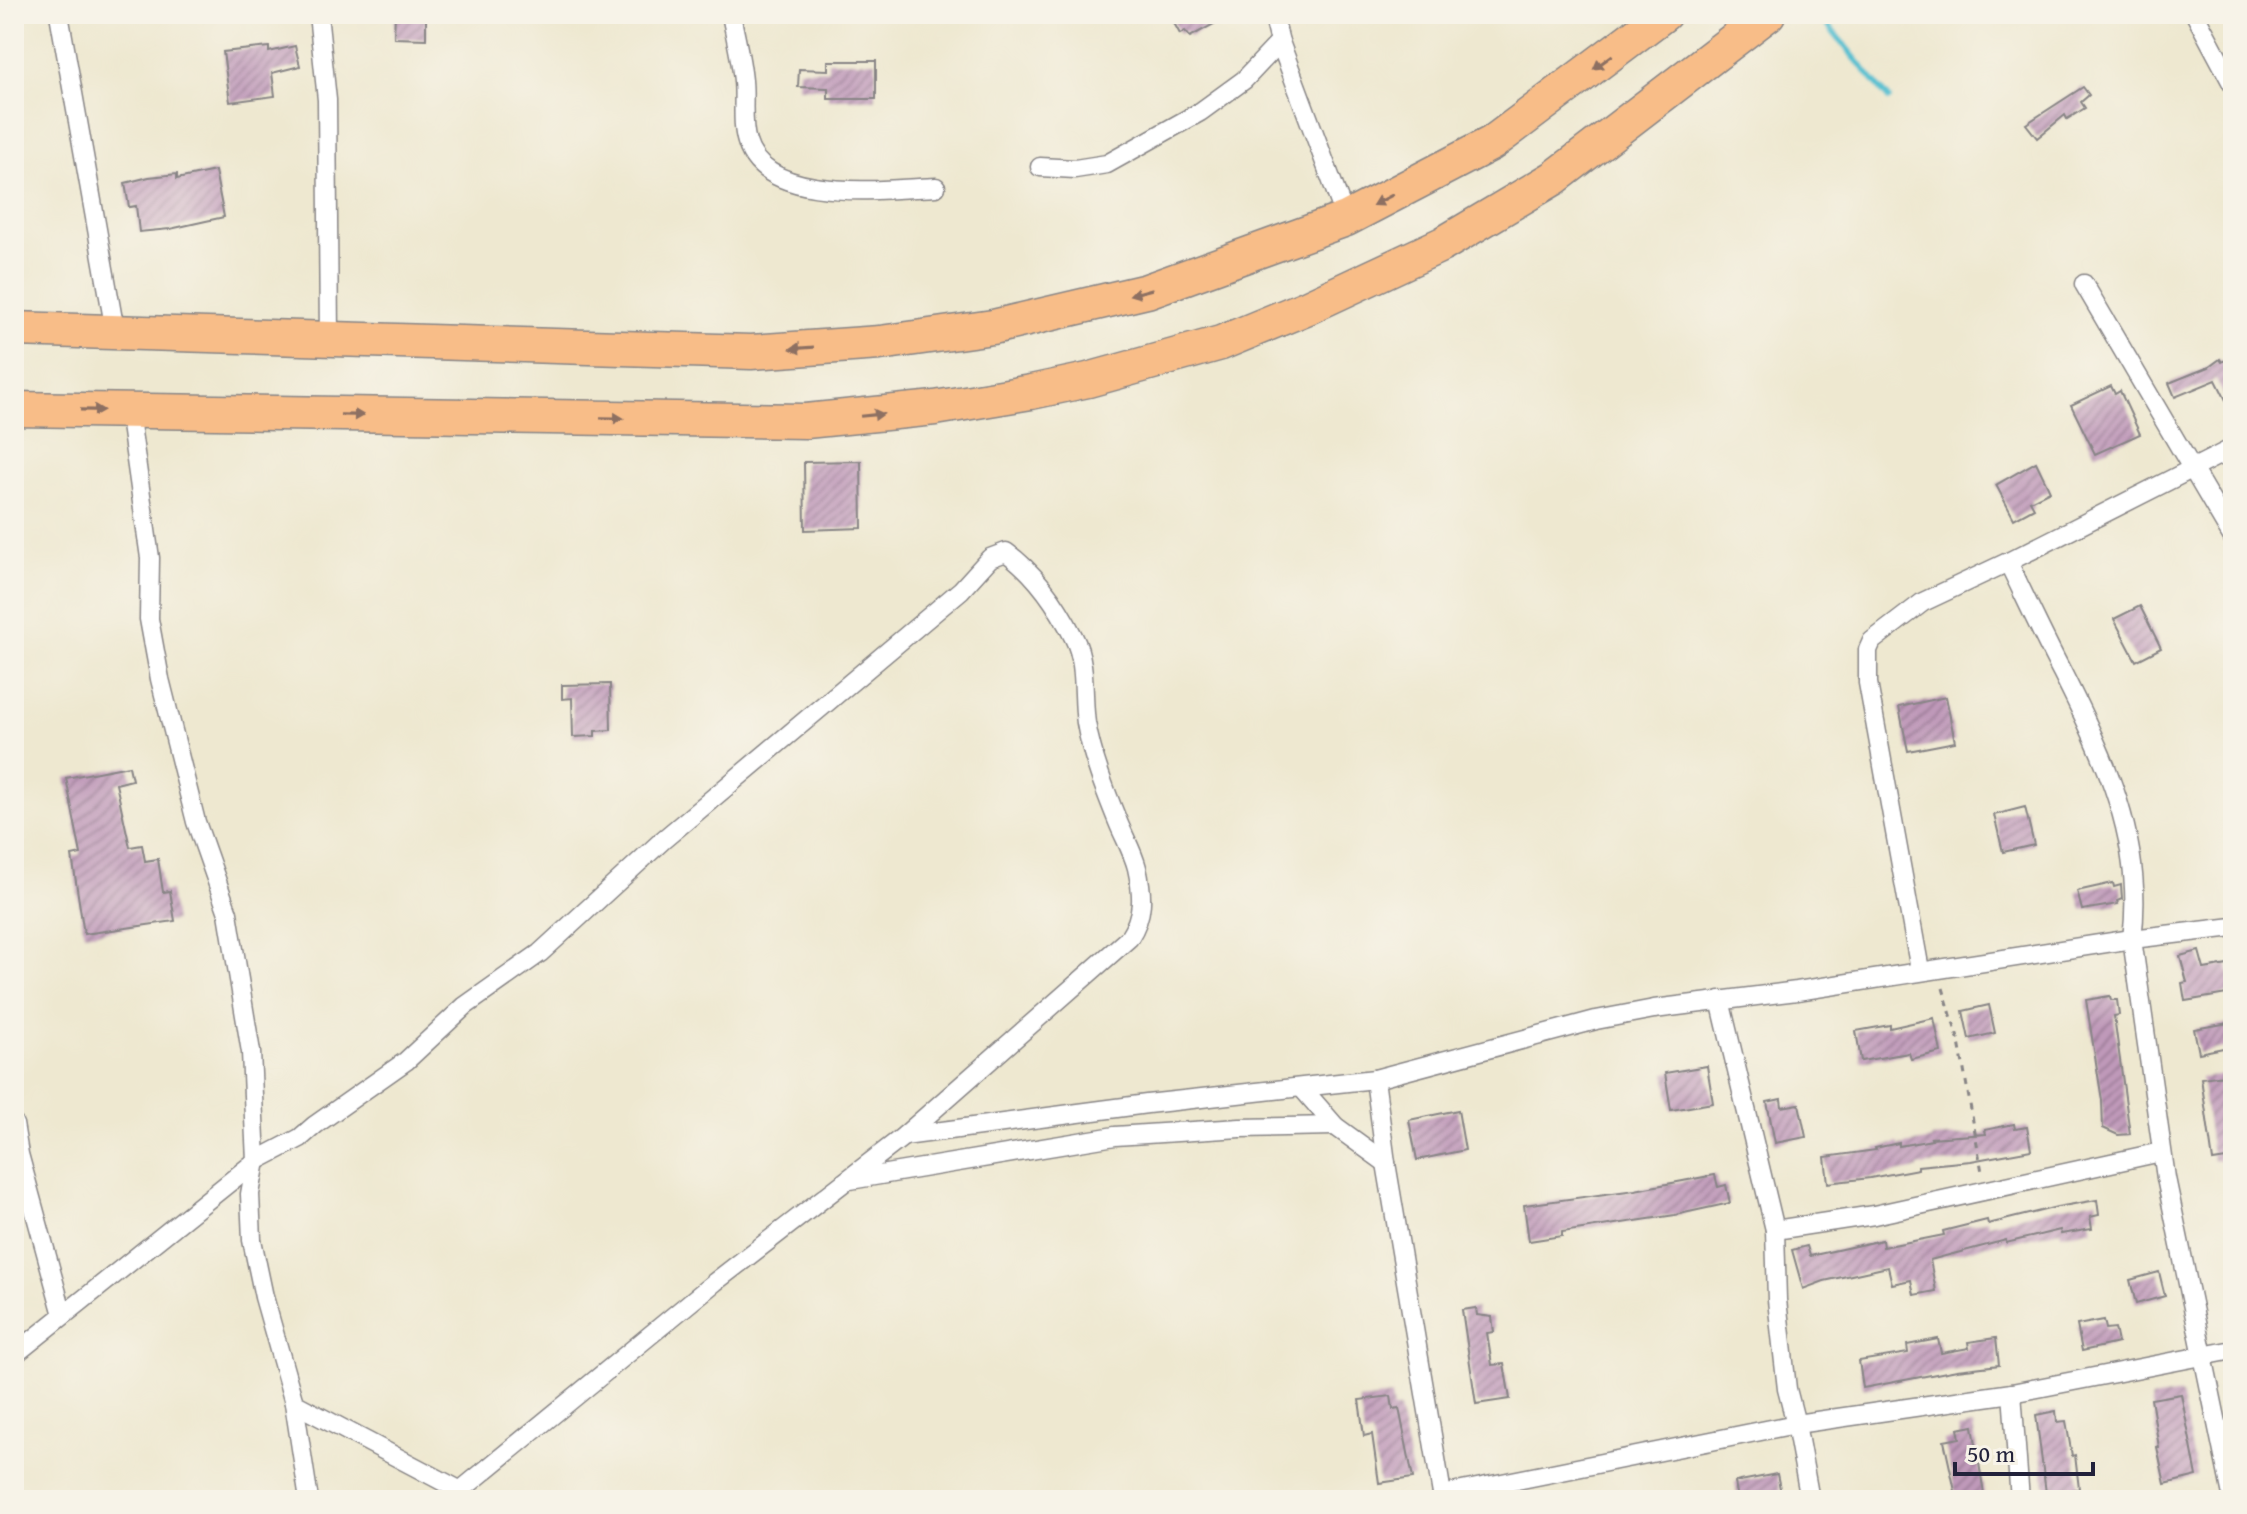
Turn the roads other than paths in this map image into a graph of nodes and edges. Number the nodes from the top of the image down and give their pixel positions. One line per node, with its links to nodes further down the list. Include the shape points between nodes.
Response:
1 (59, 14): 15 (street)
2 (318, 14): 16 (street, via 327,100)
3 (731, 14): 11 (street, via 746,138 751,154 768,172 805,187)
4 (1273, 14): 8 (street)
5 (1664, 14): 12 (highway, one-way to 12, via 1492,143)
6 (1768, 14): 18 (highway, one-way to 6, via 806,421 935,408 1088,380 1221,343 1443,244 1554,178)
7 (2195, 14): 9 (street)
8 (1280, 42): 10 (street, via 1244,80 1200,112 1107,164); 12 (street)
9 (2233, 85)
10 (1040, 167)
11 (936, 187)
12 (1346, 219): 16 (highway, one-way to 16, via 1147,291 993,327 880,343 751,352)
13 (2084, 284): 20 (street)
14 (14, 329): 15 (highway)
15 (115, 331): 16 (highway)
16 (329, 337)
17 (14, 409): 18 (highway, one-way to 18)
18 (129, 411): 35 (street, via 150,558 149,619 175,747 228,913 251,1052)
19 (2233, 448): 20 (street)
20 (2191, 467): 21 (street); 22 (street)
21 (2233, 538)
22 (2008, 562): 24 (street, via 2091,727 2116,789 2131,859 2136,912); 25 (street, via 1923,602 1872,641 1868,650 1868,683)
23 (2233, 927): 24 (street)
24 (2132, 939): 25 (street); 34 (street)
25 (1928, 969): 26 (street)
26 (1720, 1000): 27 (street, via 1596,1020); 38 (street)
27 (1375, 1079): 28 (street); 36 (street)
28 (1302, 1088): 29 (street); 31 (street)
29 (1085, 1112): 32 (street); 33 (street)
30 (14, 1124): 39 (street)
31 (1335, 1126): 33 (street); 36 (street)
32 (904, 1136): 35 (street, via 1129,938 1139,922 1137,866 1102,781 1086,722 1076,641 1023,564 1006,552 990,558 961,590 663,840 540,953 465,1006 406,1061 300,1138); 37 (street)
33 (1076, 1141): 37 (street)
34 (2161, 1152): 38 (street, via 1874,1215); 42 (street)
35 (256, 1161): 39 (street); 44 (street, via 250,1194 252,1240)
36 (1386, 1163): 47 (street)
37 (845, 1181): 46 (street)
38 (1775, 1230): 45 (street, via 1777,1300)
39 (63, 1315): 41 (street)
40 (2233, 1350): 42 (street)
41 (14, 1355)
42 (2204, 1355): 43 (street); 51 (street)
43 (2012, 1393): 45 (street); 50 (street)
44 (294, 1403): 46 (street); 48 (street)
45 (1796, 1424): 47 (street); 49 (street)
46 (455, 1495)
47 (1442, 1498)
48 (309, 1500)
49 (1810, 1500)
50 (2020, 1500)
51 (2233, 1500)

